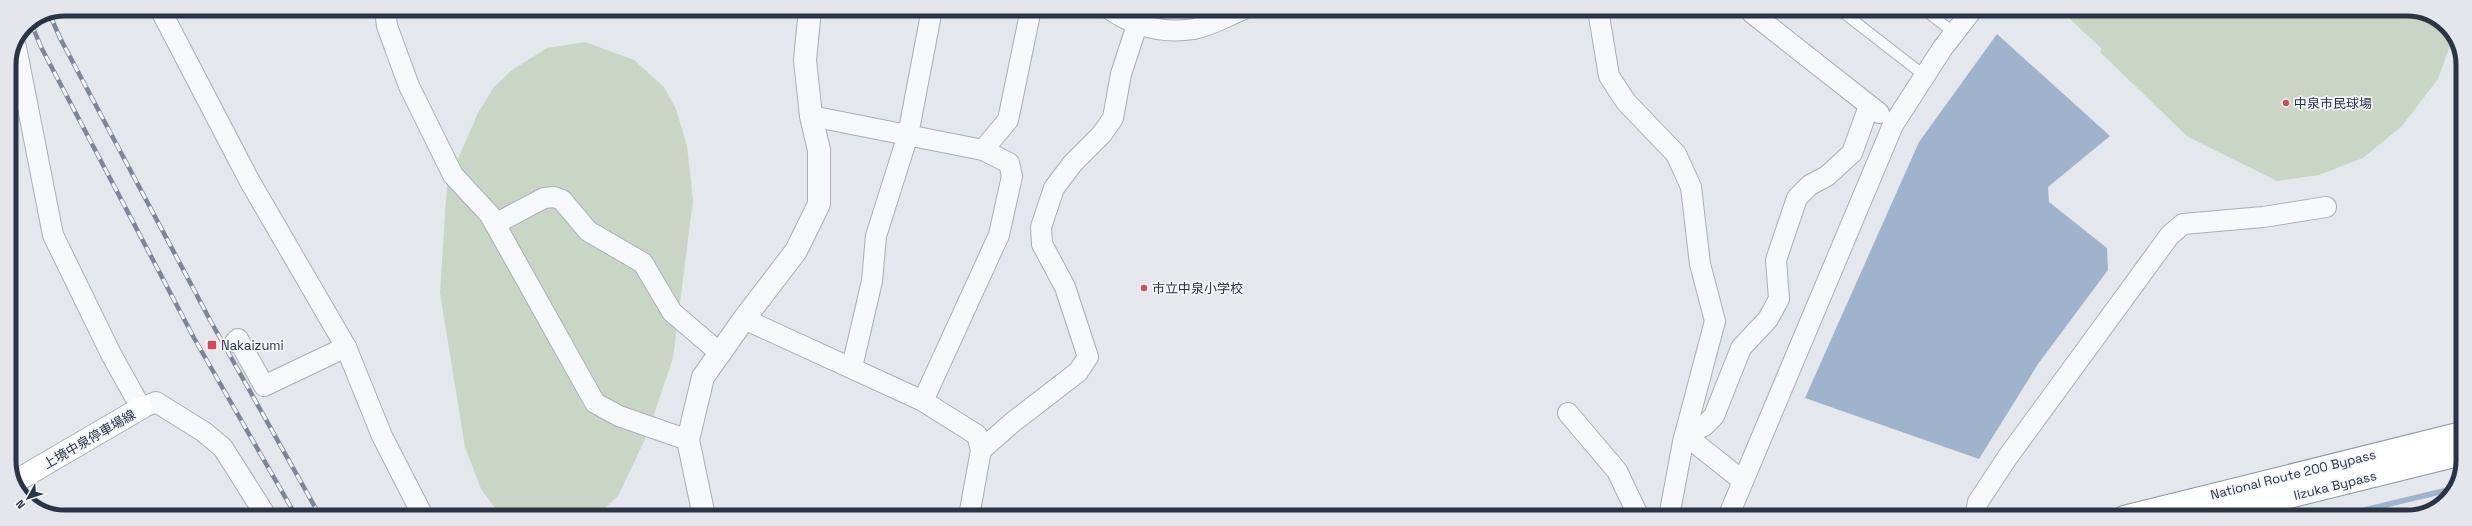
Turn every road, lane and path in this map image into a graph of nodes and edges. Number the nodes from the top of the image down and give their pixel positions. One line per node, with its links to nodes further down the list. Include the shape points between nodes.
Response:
1 (164, 16): 26 (street, via 249,180)
2 (386, 16): 23 (street, via 387,26 409,86 453,175 490,215)
3 (809, 16): 18 (street, via 805,60)
4 (931, 16): 20 (street)
5 (1030, 16): 21 (street, via 1008,120)
6 (1118, 16): 13 (street)
7 (1227, 16): 13 (street, via 1194,29 1151,29)
8 (1599, 16): 33 (street, via 1609,76 1626,102 1676,154 1691,187 1700,264 1715,321)
9 (1756, 16): 17 (street)
10 (1848, 16): 16 (lane)
11 (1933, 16): 14 (lane)
12 (1967, 16): 14 (street)
13 (1137, 25): 35 (street, via 1121,74 1113,118 1054,188 1041,227 1042,244 1065,287 1088,357 1078,372)
14 (1954, 33): 16 (street)
15 (17, 54): 30 (street, via 53,235 111,354)
16 (1924, 76): 19 (street)
17 (1869, 106): 19 (street); 33 (street, via 1852,152 1827,176 1810,185 1797,198 1776,260 1779,299 1768,319 1741,348 1714,416 1704,426)
18 (811, 116): 20 (street); 24 (street, via 819,150 819,204 796,251)
19 (1893, 125): 38 (street)
20 (908, 135): 21 (street); 28 (street, via 876,236 872,281)
21 (983, 150): 29 (street, via 1008,163 1012,176 999,235)
22 (2326, 207): 46 (street, via 2263,217 2183,224 2170,235 2007,458 1978,502)
23 (495, 224): 27 (street, via 544,198 554,197 562,200 588,230 643,263 672,312); 34 (street, via 595,403 618,416)
24 (744, 319): 27 (street); 28 (street)
25 (235, 342): 26 (street, via 238,339 264,386)
26 (346, 347): 40 (street, via 382,436)
27 (720, 354): 34 (street, via 703,377)
28 (852, 367): 29 (street)
29 (923, 400): 35 (street, via 977,435)
30 (141, 408): 37 (main road, 上境中泉停車場線); 39 (street, via 156,402 204,432 223,448 233,461)
31 (1568, 413): 43 (street, via 1617,471)
32 (2456, 434): 47 (main road, National Route 200 Bypass)
33 (1685, 435): 38 (street); 44 (street)
34 (688, 440): 41 (street)
35 (981, 450): 42 (street)
36 (2456, 455): 48 (main road, Iizuka Bypass)
37 (20, 479)
38 (1743, 482): 45 (street)
39 (262, 510)
40 (420, 510)
41 (703, 510)
42 (970, 510)
43 (1636, 510)
44 (1671, 510)
45 (1731, 510)
46 (1976, 510)
47 (2152, 510)
48 (2236, 510)

